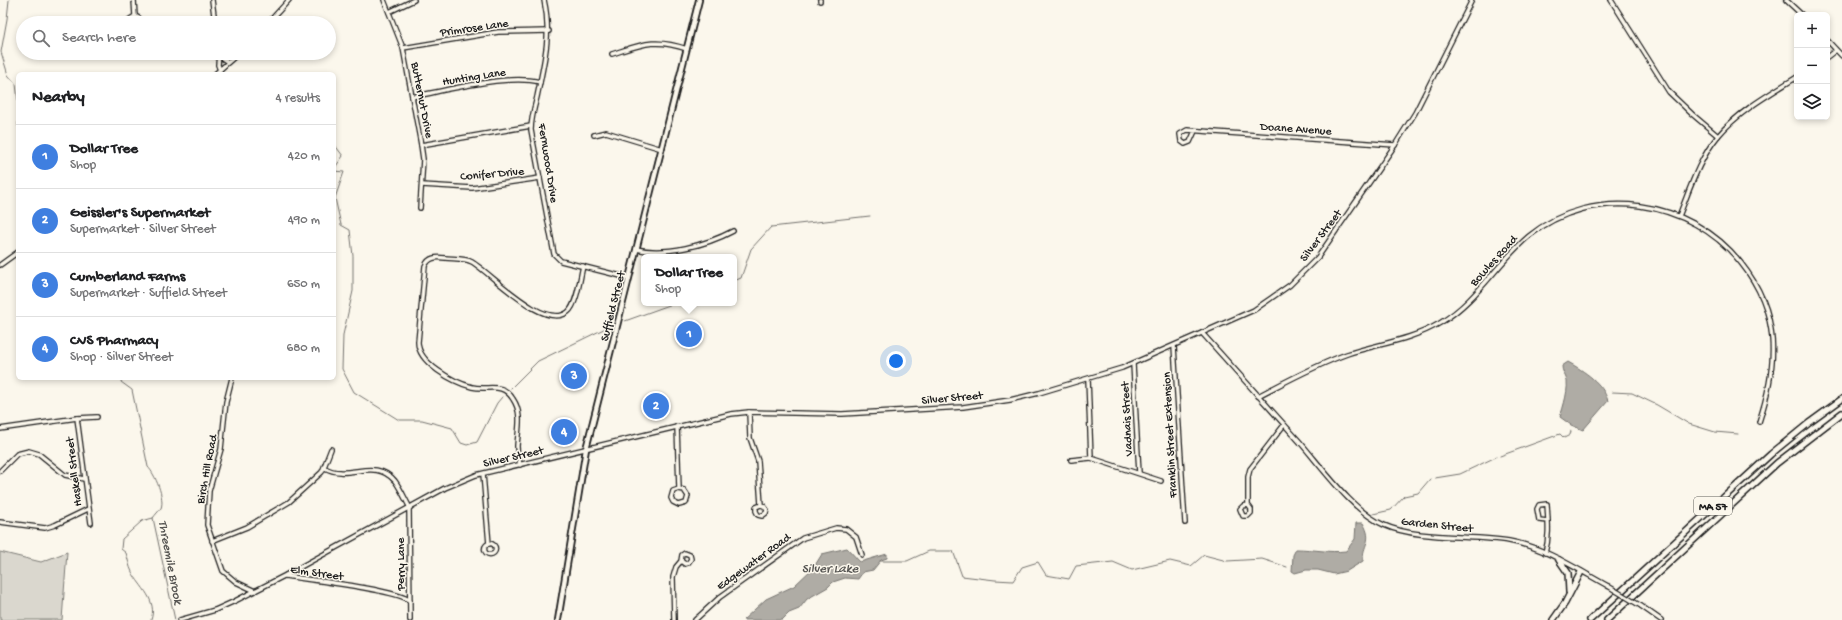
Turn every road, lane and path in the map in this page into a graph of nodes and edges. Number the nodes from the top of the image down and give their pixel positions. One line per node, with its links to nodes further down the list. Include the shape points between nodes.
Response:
1 (134, 0): 13 (street)
2 (212, 0): 14 (street)
3 (289, 0): 15 (street)
4 (384, 0): 11 (street, Butternut Drive)
5 (414, 0): 11 (street)
6 (544, 0): 16 (street, Fernwood Drive)
7 (699, 0): 19 (main road, Suffield Street)
8 (1472, 0): 37 (street, Silver Street, via 1424,97)
9 (1611, 0): 35 (street, via 1669,92)
10 (1786, 0): 12 (street)
11 (389, 12): 18 (street, Butternut Drive)
12 (1799, 12)
13 (135, 16)
14 (214, 16)
15 (274, 16)
16 (549, 31): 18 (street, Primrose Lane, via 498,32); 30 (street, Fernwood Drive)
17 (1830, 43): 20 (street)
18 (403, 48): 31 (street, Butternut Drive)
19 (687, 49): 21 (street, via 653,42); 38 (main road, Suffield Street)
20 (1836, 50): 22 (street); 23 (street)
21 (612, 54)
22 (1830, 55)
23 (1842, 56)
24 (218, 60): 27 (street)
25 (225, 60): 26 (street)
26 (228, 62): 27 (street)
27 (220, 70): 28 (street)
28 (218, 72)
29 (1794, 79): 35 (street, via 1749,109)
30 (540, 82): 31 (street, Hunting Lane, via 505,80); 32 (street, Fernwood Drive)
31 (412, 97): 36 (street, Butternut Drive)
32 (531, 126): 36 (street); 39 (street, Fernwood Drive)
33 (1195, 131): 33 (street, via 1183,131 1181,141 1189,143); 37 (street, Doane Avenue)
34 (594, 135): 38 (street, via 606,132)
35 (1718, 136): 42 (street, via 1699,168)
36 (421, 145): 40 (street, Butternut Drive)
37 (1395, 145): 49 (street, Silver Street, via 1310,267 1267,302)
38 (662, 149): 44 (main road, Suffield Street)
39 (540, 178): 40 (street, Conifer Drive, via 472,188); 47 (street, Fernwood Drive, via 554,252 557,258)
40 (422, 185): 41 (street, Butternut Drive)
41 (420, 208)
42 (1679, 216): 54 (street, Bowles Road, via 1652,208 1618,204 1584,209 1564,216 1524,240 1467,303 1439,324 1408,337 1334,359); 60 (street, Bowles Road, via 1700,226 1730,250 1749,274 1763,301 1771,333 1773,365 1770,389)
43 (733, 231): 44 (street, via 714,241 695,246 653,252)
44 (636, 249): 48 (main road, Suffield Street)
45 (16, 253): 46 (street)
46 (0, 265)
47 (583, 266): 48 (street); 68 (street, via 573,305 568,312 558,315 524,304 470,261 435,258 430,259 424,266 419,352 436,369 455,380 473,388 499,387 510,394 520,417 517,446)
48 (629, 278): 65 (main road, Suffield Street)
49 (1202, 333): 50 (street, Silver Street); 54 (street, Garden Street)
50 (1174, 346): 51 (street, Silver Street); 83 (street, Franklin Street Extension)
51 (1133, 364): 52 (street, Silver Street); 71 (street, Vadnais Street)
52 (1088, 379): 56 (street, Silver Street, via 1032,395 978,405 831,415); 66 (street)
53 (232, 380): 84 (street, Birch Hill Road, via 226,402 222,449 210,491 207,525)
54 (1258, 396): 61 (street, Garden Street)
55 (1842, 399): 101 (highway, MA 57, via 1771,454)
56 (749, 412): 62 (street, Silver Street); 76 (street, via 750,438 758,461)
57 (1842, 413): 102 (highway, MA 57, via 1777,463)
58 (97, 417): 59 (street)
59 (77, 418): 63 (street); 73 (street, Haskell Street)
60 (1759, 422)
61 (1284, 425): 77 (street, via 1250,469); 86 (street, Garden Street, via 1360,510 1383,525 1411,532 1511,541)
62 (677, 426): 65 (street, Silver Street); 75 (street)
63 (0, 429)
64 (331, 449): 69 (street)
65 (586, 449): 68 (street, Silver Street); 97 (main road, Suffield Street)
66 (1092, 458): 67 (street); 71 (street)
67 (1071, 460)
68 (520, 465): 72 (street, Silver Street)
69 (325, 468): 78 (street, via 341,473 366,469 382,472 395,482); 84 (street, via 281,507 247,527)
70 (0, 471): 73 (street, via 18,453 29,451 39,454 67,476)
71 (1139, 473): 74 (street)
72 (483, 474): 78 (street, Silver Street, via 462,480); 85 (street)
73 (84, 479): 79 (street, Haskell Street)
74 (1162, 480)
75 (679, 489): 75 (street, via 671,496 673,502 679,505 686,503 688,496 686,491)
76 (760, 505)
77 (1248, 506)
78 (409, 508): 91 (street, Silver Street); 93 (street, Perry Lane)
79 (88, 510): 81 (street, via 45,528); 82 (street, Haskell Street)
80 (1548, 521): 80 (street, via 1547,504 1539,505 1539,520); 86 (street, via 1548,542)
81 (0, 522)
82 (91, 523)
83 (1185, 523)
84 (212, 541): 92 (street, Birch Hill Road, via 225,574)
85 (489, 544)
86 (1545, 552): 88 (street, Garden Street)
87 (862, 555): 99 (street, Edgewater Road, via 856,537 846,529 836,528 803,538 720,597)
88 (1559, 560): 90 (street, Garden Street); 94 (highway, via 1567,570 1570,582)
89 (681, 561): 98 (street, via 673,577)
90 (1582, 572): 94 (highway); 103 (street, Garden Street, bridge)
91 (284, 576): 92 (street, Elm Street); 93 (street, Elm Street, via 384,592 406,597)
92 (255, 591): 95 (street, Elm Street, via 215,610)
93 (410, 601): 96 (street, Perry Lane)
94 (1565, 603): 100 (highway)
95 (180, 620)
96 (410, 620)
97 (558, 620)
98 (674, 620)
99 (694, 620)
100 (1553, 620)
101 (1590, 620)
102 (1607, 620)
103 (1662, 620)

